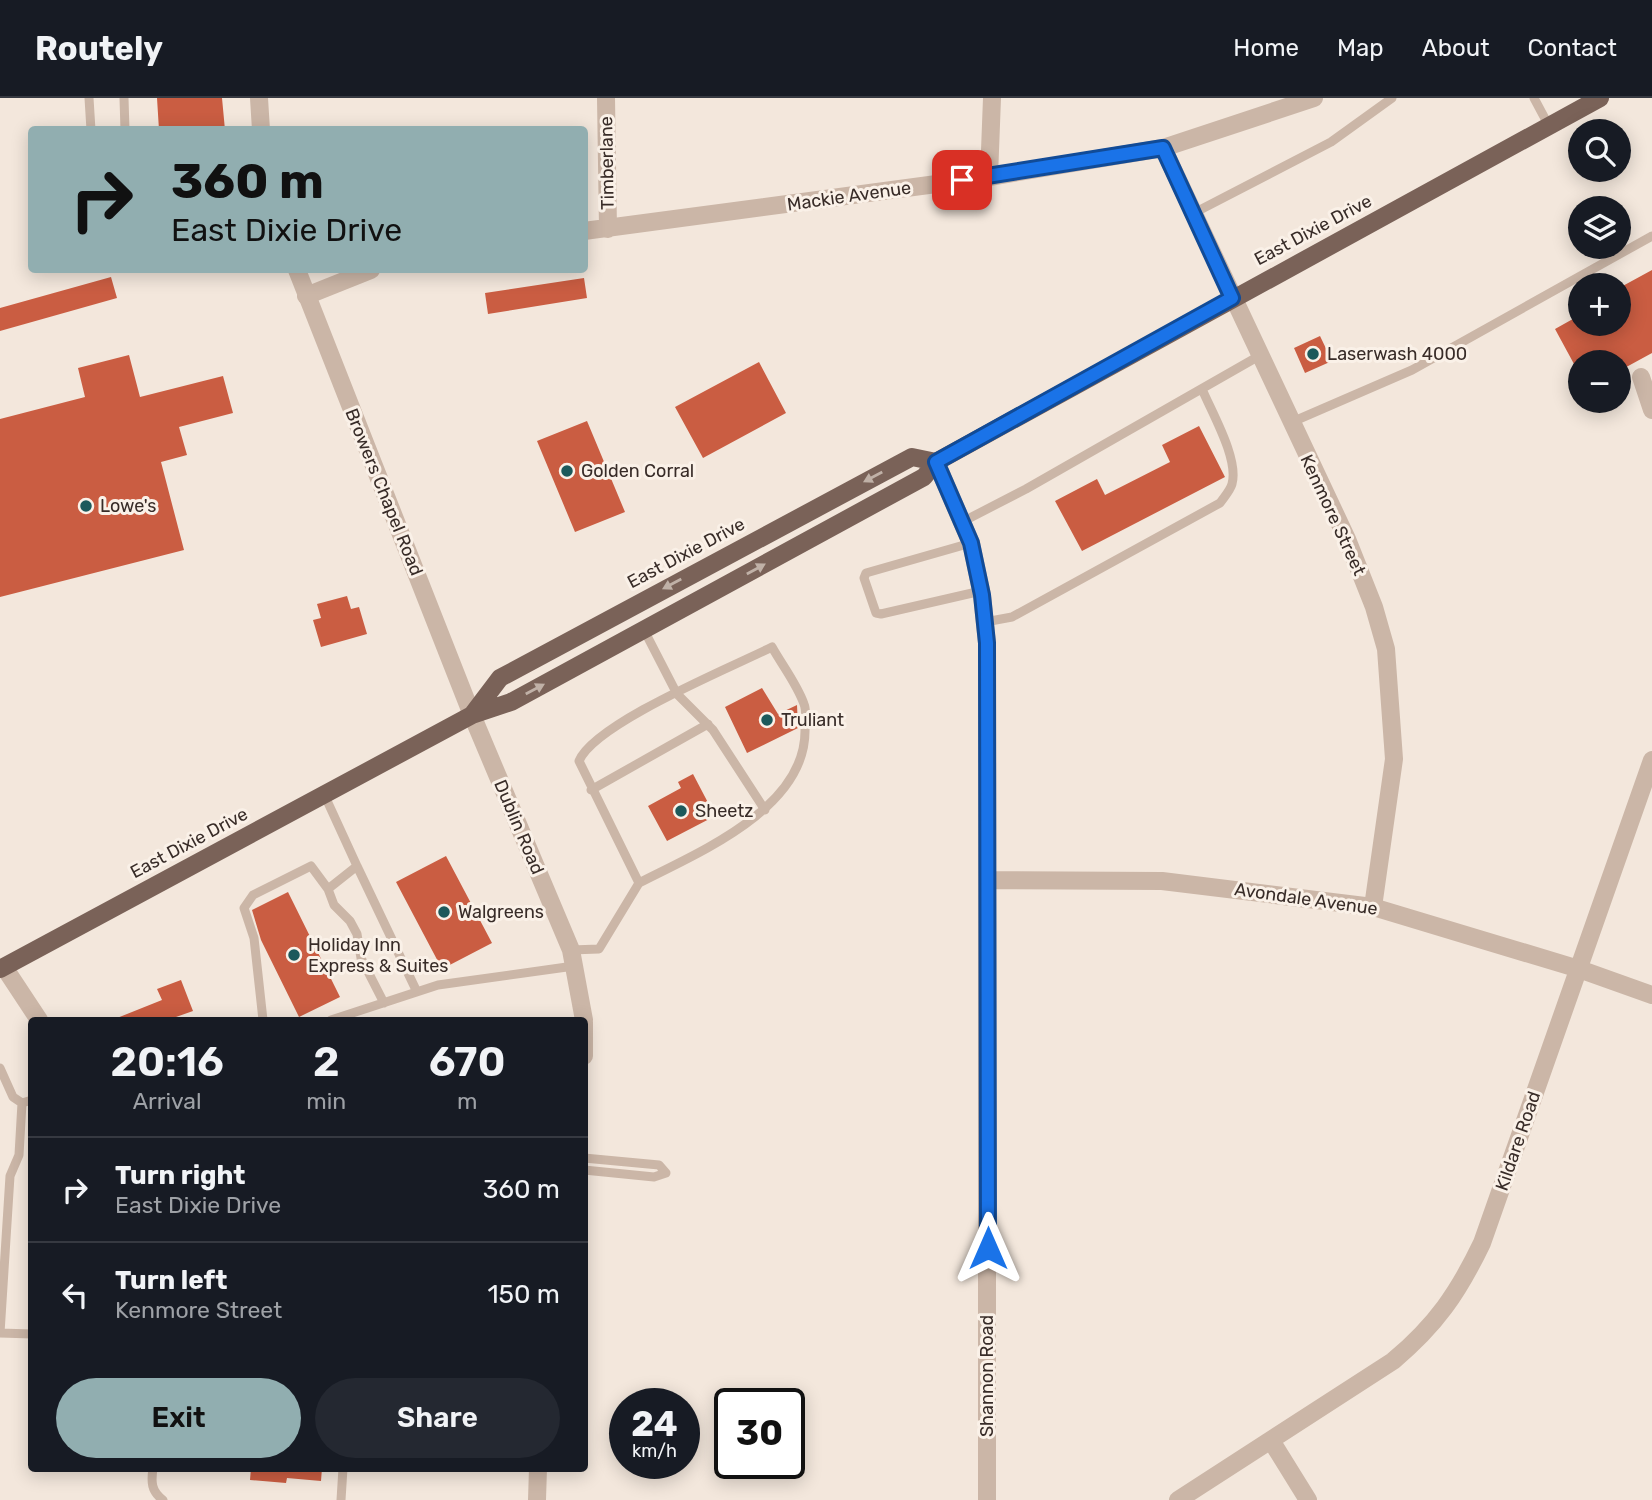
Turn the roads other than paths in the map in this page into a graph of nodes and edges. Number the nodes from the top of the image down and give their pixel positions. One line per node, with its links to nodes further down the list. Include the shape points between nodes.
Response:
1 (89, 98): 10 (lane)
2 (124, 98): 11 (lane)
3 (259, 98): 12 (street)
4 (606, 98): 17 (street, Timberlane)
5 (992, 98): 15 (street)
6 (1314, 98): 14 (street, Mackie Avenue)
7 (1392, 98): 16 (lane, via 1331,142)
8 (1534, 98): 13 (lane)
9 (1600, 98): 13 (main road, East Dixie Drive)
10 (91, 126)
11 (125, 126)
12 (261, 126)
13 (1549, 126): 23 (main road, East Dixie Drive)
14 (1163, 148): 15 (street, Mackie Avenue); 16 (street, Kenmore Street)
15 (989, 177): 17 (street, Mackie Avenue)
16 (1192, 214): 23 (street, Kenmore Street)
17 (608, 229): 18 (street, Mackie Avenue)
18 (588, 232)
19 (1652, 236): 28 (lane, via 1412,370)
20 (298, 273): 22 (street, Browers Chapel Road)
21 (364, 273): 22 (street)
22 (306, 296): 36 (street, Browers Chapel Road)
23 (1232, 298): 24 (street, Kenmore Street); 29 (main road, East Dixie Drive)
24 (1259, 356): 26 (lane); 28 (street, Kenmore Street)
25 (1641, 377): 27 (street)
26 (1202, 389): 30 (lane); 33 (lane, via 1233,474 1220,503 1012,617)
27 (1652, 410)
28 (1290, 423): 46 (street, Kenmore Street, via 1358,564 1386,649 1394,759)
29 (936, 462): 30 (street, Shannon Road); 34 (main road, East Dixie Drive, one-way to 29, via 924,477); 36 (main road, East Dixie Drive, one-way to 36, via 912,457 586,630 500,678)
30 (962, 522): 31 (street, Shannon Road)
31 (971, 543): 32 (street, Shannon Road); 32 (lane, via 866,573 864,578 876,613 881,614)
32 (981, 591): 33 (street, Shannon Road)
33 (985, 622): 43 (street, Shannon Road)
34 (644, 630): 35 (lane); 36 (main road, East Dixie Drive, one-way to 34, via 511,702)
35 (677, 694): 37 (lane); 39 (lane, via 599,736 584,749 579,761); 41 (lane, via 772,648 805,705 806,744 790,777)
36 (472, 715): 40 (main road, East Dixie Drive); 47 (street, Dublin Road)
37 (708, 724): 39 (lane); 41 (lane)
38 (1652, 760): 49 (street, Kildare Road)
39 (591, 790): 44 (lane)
40 (324, 794): 42 (lane); 48 (main road, East Dixie Drive)
41 (765, 810): 44 (lane)
42 (356, 866): 45 (lane); 50 (lane)
43 (988, 880): 46 (street, Avondale Avenue, via 1162,881); 69 (street, Shannon Road)
44 (639, 883): 47 (lane, via 599,948)
45 (328, 888): 52 (lane, via 334,905 357,934 360,958); 54 (lane, via 311,866 253,894 244,908 254,938)
46 (1373, 907): 49 (street, Avondale Avenue)
47 (572, 958): 50 (lane); 56 (street, Dublin Road)
48 (2, 968): 53 (street)
49 (1579, 970): 51 (street, Avondale Avenue); 62 (street, Kildare Road, via 1482,1243 1461,1287 1422,1336 1392,1361)
50 (417, 992): 52 (lane)
51 (1652, 996)
52 (384, 1003): 55 (lane)
53 (37, 1017)
54 (262, 1017)
55 (340, 1017)
56 (583, 1017)
57 (0, 1068): 58 (lane, via 13,1097)
58 (27, 1102): 61 (lane, via 19,1155 9,1177 0,1333)
59 (588, 1158): 60 (lane, via 659,1165 666,1173 654,1177)
60 (588, 1170)
61 (28, 1334)
62 (1272, 1442): 70 (street, Kildare Road); 71 (street)
63 (152, 1472): 66 (lane, via 151,1483)
64 (343, 1472): 67 (lane)
65 (538, 1472): 68 (street)
66 (163, 1500)
67 (341, 1500)
68 (537, 1500)
69 (987, 1500)
70 (1178, 1500)
71 (1308, 1500)

